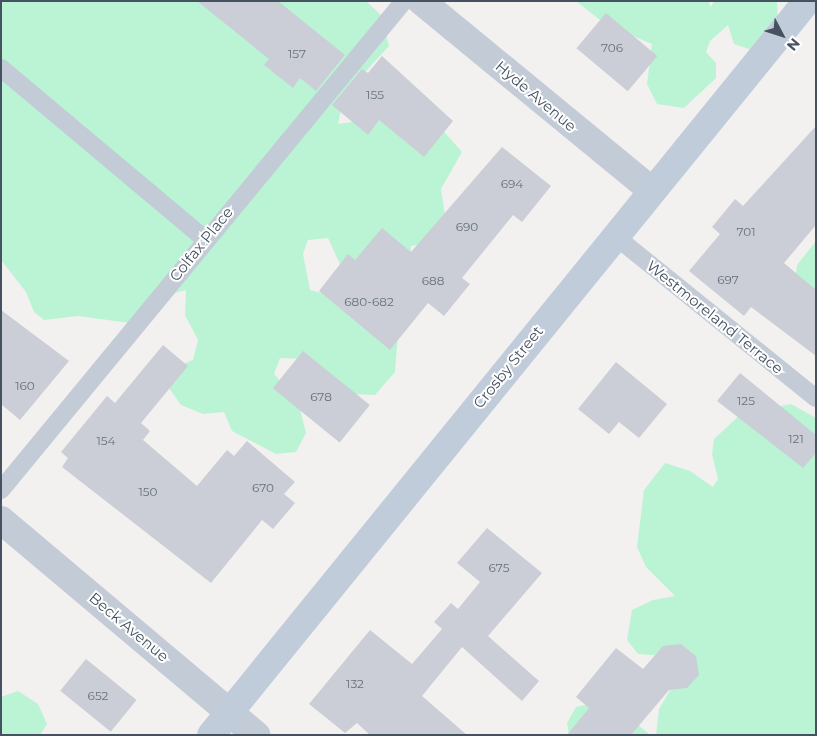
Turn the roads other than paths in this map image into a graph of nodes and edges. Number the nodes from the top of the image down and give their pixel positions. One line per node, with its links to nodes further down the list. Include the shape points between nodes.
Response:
1 (404, 1): 7 (lane, Colfax Place)
2 (421, 1): 5 (street, Hyde Avenue)
3 (807, 1): 5 (street, Crosby Street)
4 (1, 68): 7 (lane)
5 (652, 190): 6 (street, Crosby Street)
6 (615, 236): 8 (lane, Westmoreland Terrace); 11 (street, Crosby Street)
7 (205, 239): 9 (lane, Colfax Place)
8 (816, 398)
9 (1, 490)
10 (1, 520): 11 (street, Beck Avenue)
11 (230, 712): 12 (street, Crosby Street); 13 (street, Beck Avenue)
12 (211, 735)
13 (256, 735)

